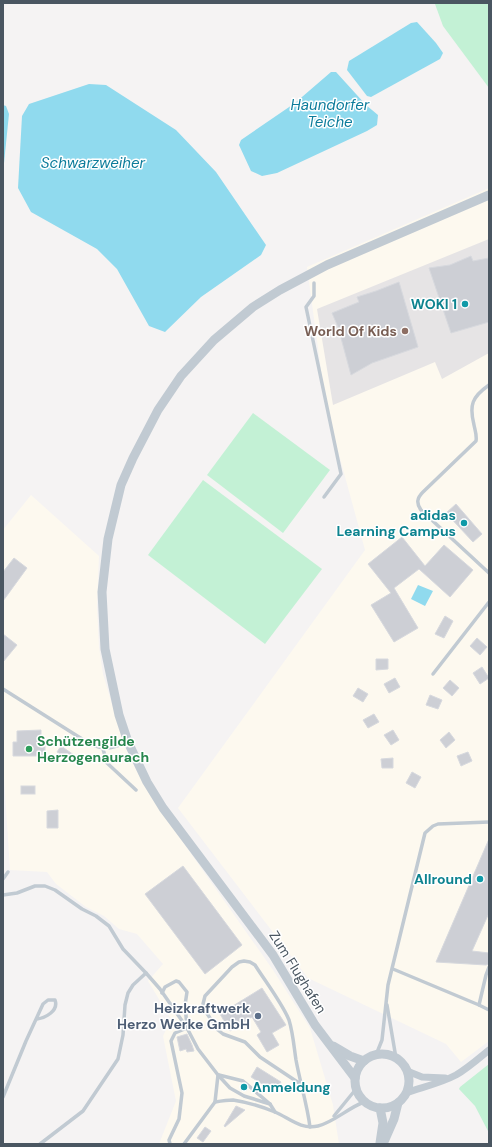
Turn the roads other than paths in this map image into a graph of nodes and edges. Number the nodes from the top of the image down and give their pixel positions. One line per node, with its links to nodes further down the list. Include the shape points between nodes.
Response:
1 (489, 195): 9 (street, Zum Flughafen, via 327,265 253,307 214,340 181,376 158,410 122,485 108,539 102,592 105,649 119,715)
2 (314, 283): 4 (lane, via 314,296 306,307 341,474)
3 (489, 385): 5 (lane, via 477,395 472,405 476,441 419,496 418,506)
4 (324, 497)
5 (489, 573)
6 (489, 602): 7 (lane)
7 (432, 674)
8 (3, 689): 10 (lane, via 85,742)
9 (128, 742): 10 (lane); 26 (street, Zum Flughafen, via 163,808 273,955 308,1014)
10 (103, 749): 11 (lane, via 108,763)
11 (136, 790)
12 (489, 822): 17 (lane, via 438,824 425,833)
13 (8, 872): 14 (lane)
14 (3, 879)
15 (3, 895): 18 (lane, via 18,893 35,886 55,890 109,926 123,948)
16 (489, 967): 19 (lane)
17 (393, 969): 21 (lane); 22 (lane)
18 (146, 973): 20 (lane); 47 (lane, via 128,993 118,1059 83,1111)
19 (487, 975): 22 (lane)
20 (162, 993): 25 (lane); 25 (lane, via 165,987 179,982 186,992)
21 (386, 1002): 28 (lane, via 382,1040); 29 (lane)
22 (479, 1005): 23 (lane)
23 (489, 1010)
24 (37, 1019): 24 (lane, via 42,1004 48,1000 55,1000 55,1009 43,1018); 38 (lane)
25 (187, 1028): 32 (lane, via 198,1049); 48 (lane, via 175,1033 170,1041 182,1093 179,1119 169,1140)
26 (330, 1044): 30 (street, Zum Flughafen); 33 (street, Zum Flughafen)
27 (489, 1050): 34 (street)
28 (376, 1055): 29 (street, via 383,1054); 30 (street)
29 (396, 1058): 31 (street)
30 (364, 1061): 33 (street)
31 (407, 1071): 34 (street, via 422,1076); 37 (street, via 409,1086)
32 (218, 1075): 39 (lane); 42 (lane, via 230,1088 244,1096); 42 (lane, via 243,1081)
33 (355, 1078): 36 (street)
34 (448, 1078): 37 (street)
35 (302, 1085): 35 (lane, via 285,1012 254,965 250,962 239,962 208,991 204,1009 223,1034 245,1042 260,1057); 46 (lane)
36 (356, 1089): 40 (street); 45 (lane)
37 (406, 1093): 41 (street)
38 (3, 1097)
39 (215, 1102): 44 (lane, via 232,1100); 49 (lane)
40 (364, 1102): 43 (street); 45 (lane)
41 (398, 1103): 43 (street); 50 (street, via 394,1119)
42 (270, 1104): 44 (lane)
43 (380, 1108): 50 (street, via 383,1123)
44 (275, 1112): 46 (lane)
45 (331, 1120): 46 (lane)
46 (310, 1127)
47 (40, 1144)
48 (170, 1144)
49 (184, 1144)
50 (382, 1144)

